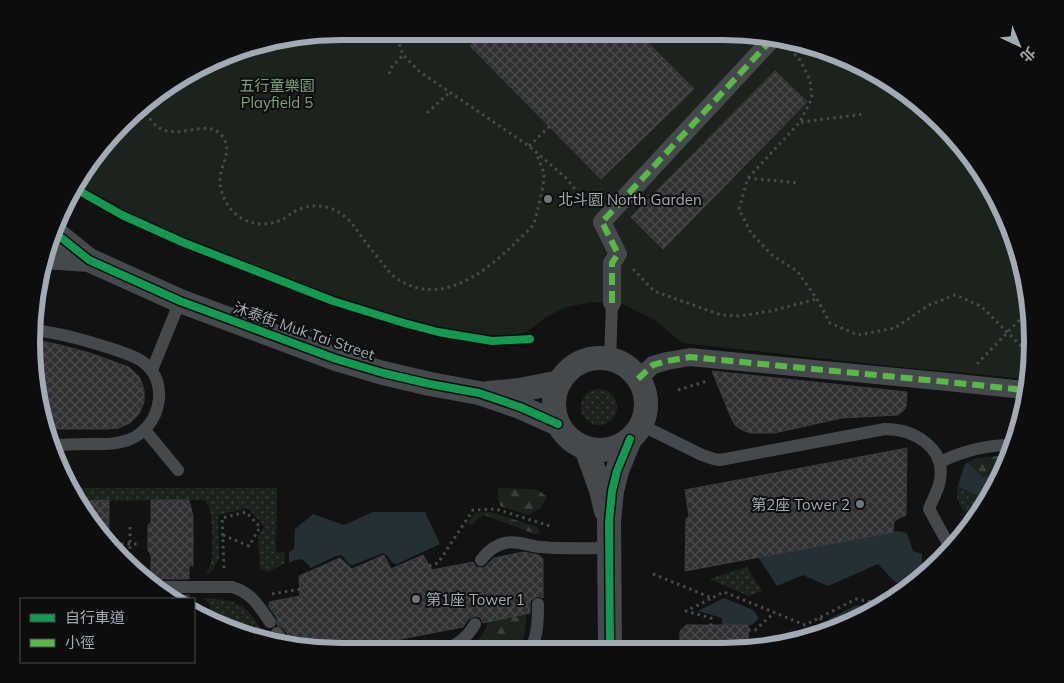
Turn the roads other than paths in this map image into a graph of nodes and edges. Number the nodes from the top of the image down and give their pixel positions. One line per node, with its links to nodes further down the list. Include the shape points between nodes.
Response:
1 (777, 45): 6 (street, via 602,222 618,254 612,263)
2 (59, 236): 4 (street, 沐泰街 Muk Tai Street)
3 (52, 257): 4 (street, 沐泰街 Muk Tai Street)
4 (88, 260): 5 (street, 沐泰街 Muk Tai Street)
5 (180, 301): 9 (lane); 13 (street, 沐泰街 Muk Tai Street, via 336,359 411,380)
6 (612, 303): 8 (lane)
7 (41, 331): 9 (lane, via 99,344 142,361)
8 (610, 360): 10 (street, via 631,370); 11 (street, via 583,361)
9 (152, 370): 15 (lane, via 159,387 158,405)
10 (638, 379): 12 (street, via 653,365 690,357); 16 (street, via 645,407)
11 (560, 382): 13 (street, 沐泰街 Muk Tai Street, via 520,390); 14 (street, via 554,399)
12 (1020, 390)
13 (479, 393): 14 (street, 沐泰街 Muk Tai Street)
14 (558, 424): 19 (street, 沐泰街 Muk Tai Street, via 572,441)
15 (145, 430): 17 (lane, via 122,442); 21 (lane)
16 (635, 432): 19 (street, via 609,449); 20 (lane, via 720,460 895,429 924,441); 22 (street, via 617,471)
17 (59, 445)
18 (1005, 445): 20 (lane, via 976,448)
19 (586, 448): 22 (street)
20 (940, 462): 23 (lane, via 940,480 928,509)
21 (178, 470)
22 (609, 522): 24 (street)
23 (947, 542)
24 (610, 548): 25 (lane, via 538,550 506,542 495,546); 32 (street)
25 (481, 560)
26 (166, 587): 28 (lane, via 224,586 241,590 252,598)
27 (538, 604): 31 (lane)
28 (270, 622)
29 (475, 624): 30 (lane)
30 (459, 643)
31 (534, 643)
32 (610, 643)

